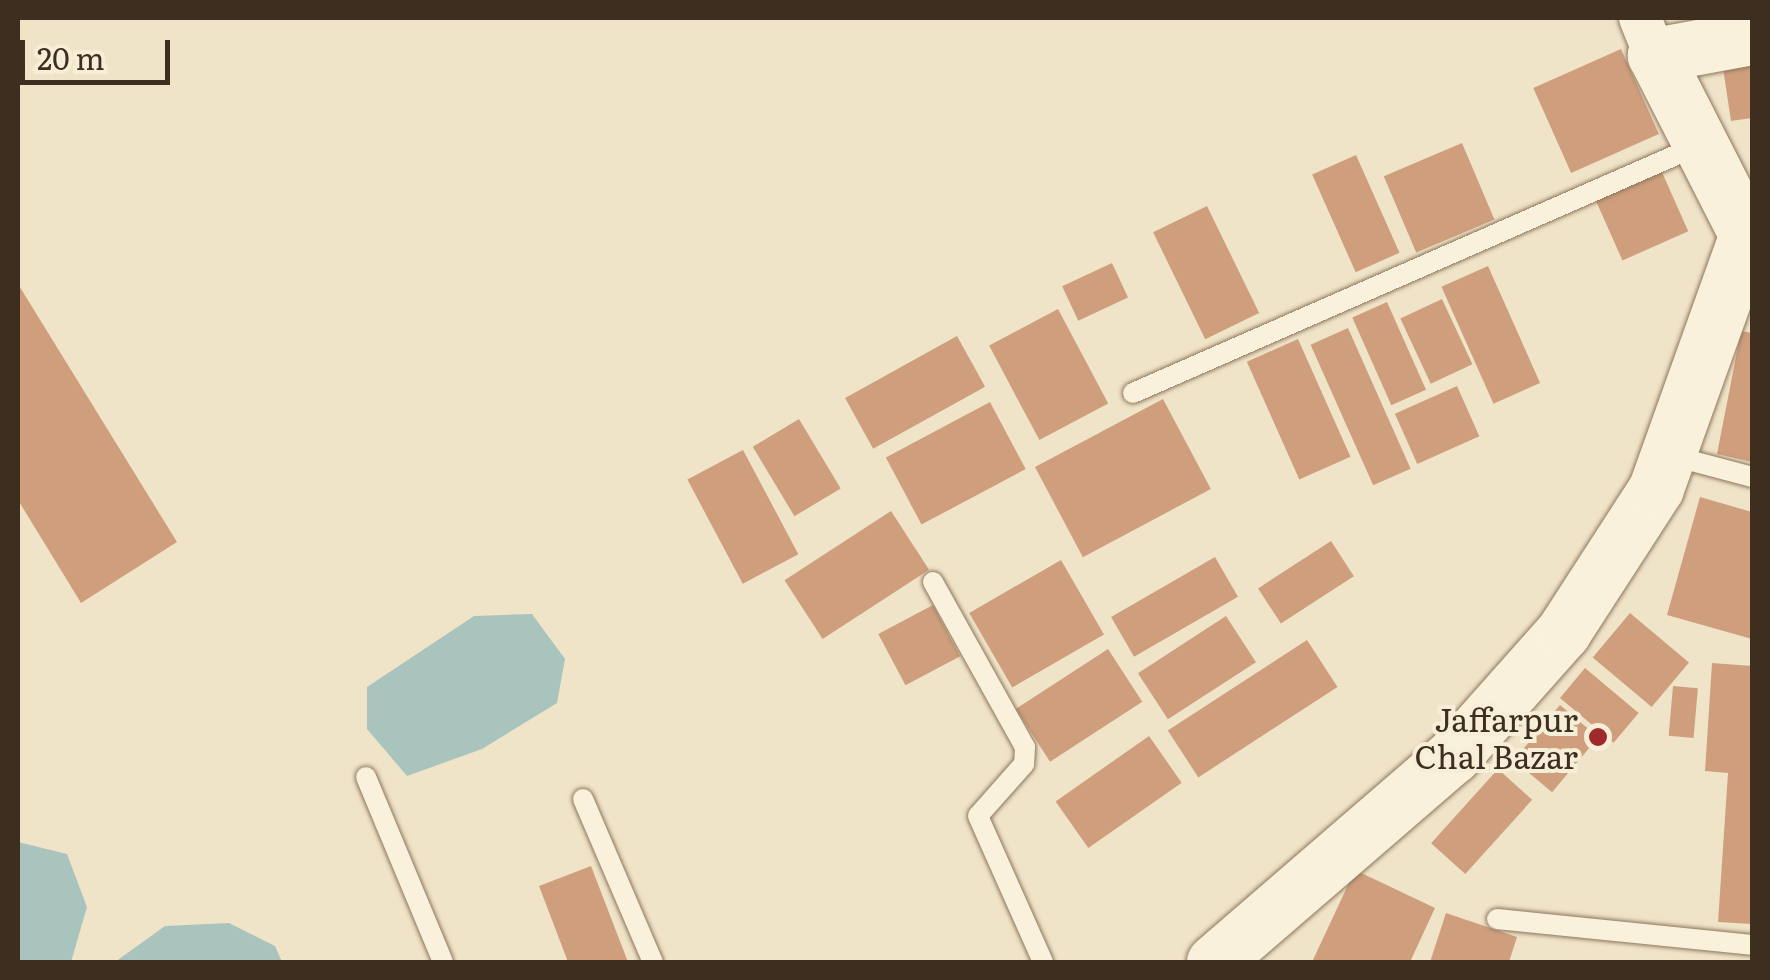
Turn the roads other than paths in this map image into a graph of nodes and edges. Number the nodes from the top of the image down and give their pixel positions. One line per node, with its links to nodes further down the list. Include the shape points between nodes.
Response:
1 (1648, 36): 2 (street); 3 (street)
2 (1752, 37)
3 (1702, 144): 4 (street); 5 (lane)
4 (1749, 241): 6 (street)
5 (1133, 393)
6 (1667, 454): 7 (lane); 16 (street, via 1656,488 1563,632 1453,756)
7 (1752, 477)
8 (933, 582): 15 (lane, via 1025,747 1024,764 978,816)
9 (366, 777): 13 (lane)
10 (583, 799): 14 (lane)
11 (1497, 918): 12 (lane)
12 (1752, 946)
13 (442, 962)
14 (653, 962)
15 (1043, 962)
16 (1214, 962)

